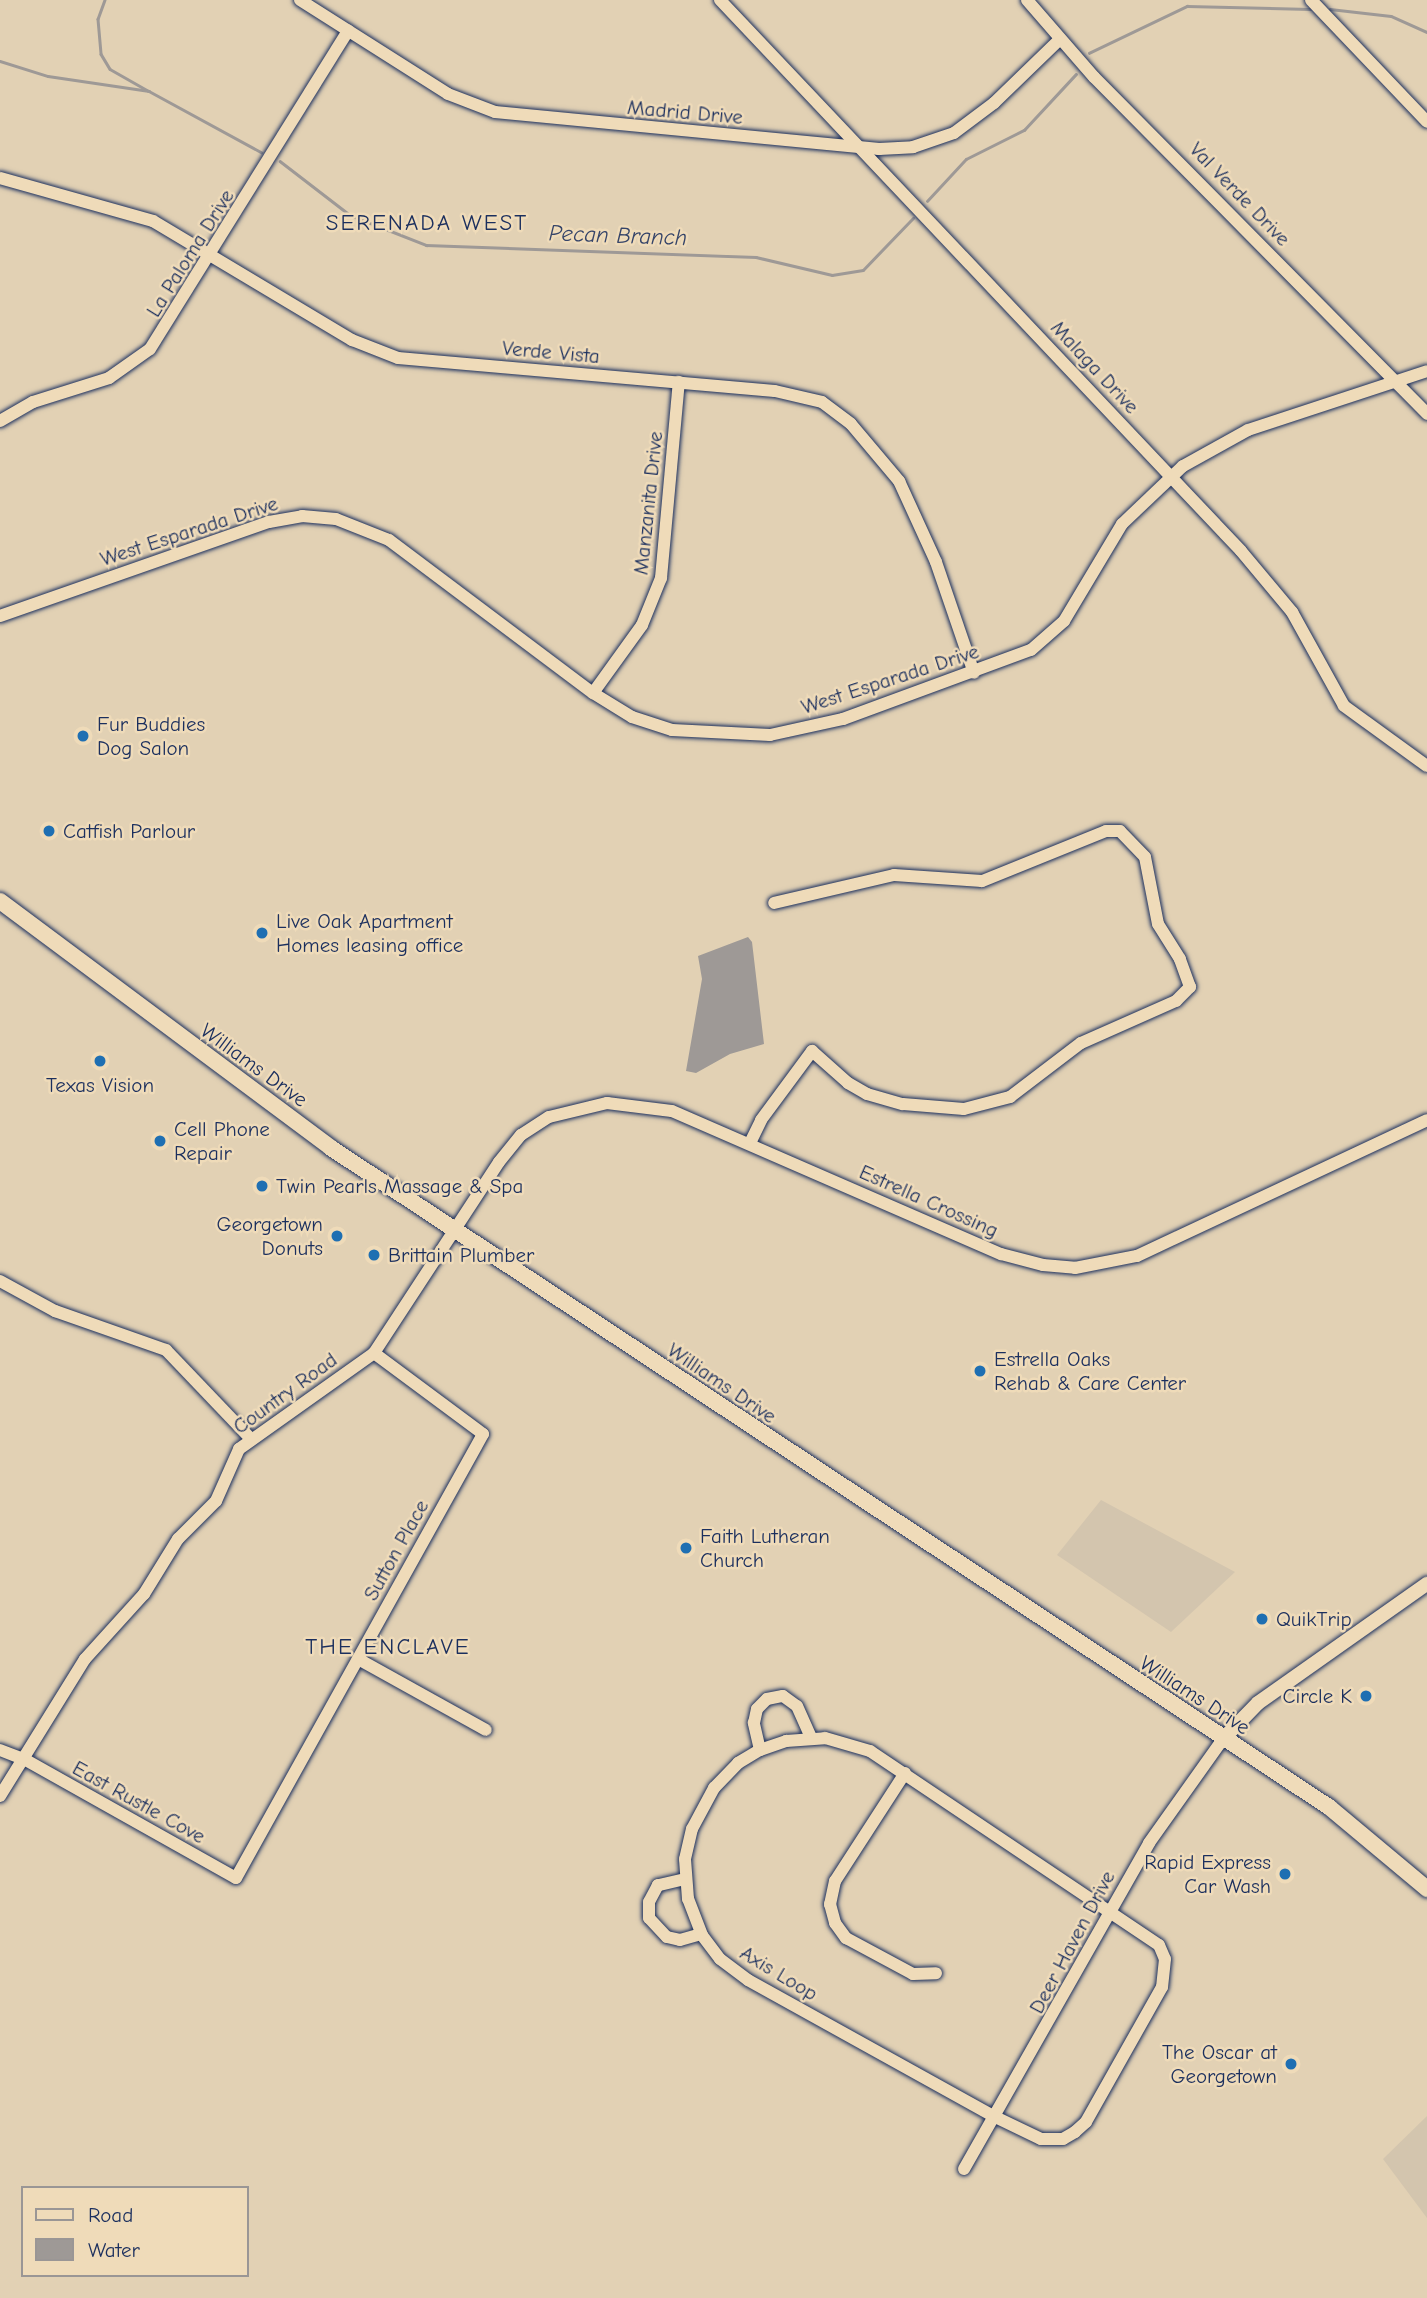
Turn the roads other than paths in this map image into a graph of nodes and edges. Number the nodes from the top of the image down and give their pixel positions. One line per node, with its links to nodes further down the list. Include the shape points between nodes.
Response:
1 (300, 0): 5 (street, Madrid Drive)
2 (720, 0): 8 (street, Malaga Drive)
3 (1027, 0): 6 (street, Val Verde Drive)
4 (1311, 0): 7 (street)
5 (348, 31): 8 (street, Madrid Drive, via 448,93 495,112); 10 (street, La Paloma Drive)
6 (1060, 39): 8 (street, Madrid Drive, via 994,103 954,133 913,147); 13 (street, Val Verde Drive)
7 (1427, 122)
8 (860, 147): 16 (street, Malaga Drive)
9 (0, 178): 10 (street, Verde Vista, via 153,220)
10 (211, 252): 12 (street, Verde Vista, via 382,354 415,361); 15 (street, La Paloma Drive, via 161,337 137,360 108,378 33,402)
11 (1427, 371): 13 (street, West Esparada Drive)
12 (679, 382): 18 (street, Verde Vista, via 793,394 822,402 851,424 890,467 908,496); 19 (street, Manzanita Drive, via 662,578 642,625)
13 (1397, 382): 14 (street, Val Verde Drive); 16 (street, West Esparada Drive, via 1248,430)
14 (1427, 414)
15 (0, 421)
16 (1170, 476): 18 (street, West Esparada Drive, via 1122,524 1055,632 1031,650); 20 (street, Malaga Drive, via 1293,612 1344,706)
17 (0, 616): 19 (street, West Esparada Drive, via 269,522 302,516 335,519 389,540)
18 (975, 673): 19 (street, West Esparada Drive, via 843,719 770,735 672,730 632,717)
19 (593, 694)
20 (1427, 766)
21 (0, 901): 25 (main road, Williams Drive, via 273,1106)
22 (774, 903): 24 (street, via 894,874 982,881 1106,831 1120,831 1144,857 1158,924 1180,959 1190,988 1176,1001 1081,1043 1010,1097 964,1109 903,1104 867,1094 812,1051 765,1114)
23 (1427, 1120): 24 (street, Estrella Crossing, via 1137,1256 1075,1268 1001,1254)
24 (750, 1143): 25 (street, Estrella Crossing, via 643,1104 607,1103 571,1110 521,1135)
25 (455, 1231): 27 (street, Country Road); 33 (main road, Williams Drive)
26 (0, 1281): 28 (street, via 55,1311 166,1350)
27 (374, 1353): 28 (street, Country Road); 30 (street, Sutton Place, via 483,1434)
28 (250, 1438): 36 (street, Country Road, via 229,1467 216,1501 178,1539 144,1594 85,1659)
29 (1427, 1584): 33 (street, via 1258,1703)
30 (358, 1659): 31 (street); 39 (street, Sutton Place)
31 (486, 1730)
32 (811, 1738): 35 (street, Axis Loop); 35 (street, via 797,1706 783,1696 767,1699 757,1709 754,1723); 37 (street, Axis Loop, via 859,1746)
33 (1223, 1740): 41 (main road, Williams Drive, via 1329,1807); 42 (street, Deer Haven Drive, via 1149,1843)
34 (0, 1750): 36 (street, East Rustle Cove)
35 (760, 1750): 40 (street, Axis Loop, via 729,1771 708,1799 692,1829)
36 (24, 1759): 38 (street, Country Road); 39 (street, East Rustle Cove)
37 (905, 1773): 42 (street, Axis Loop); 44 (street, via 835,1881 830,1904 835,1923 846,1938 914,1974)
38 (0, 1796)
39 (236, 1878)
40 (685, 1879): 43 (street, Axis Loop); 43 (street, via 658,1885 649,1902 649,1918 667,1937 680,1940)
41 (1427, 1889)
42 (1110, 1909): 45 (street, Deer Haven Drive); 45 (street, Axis Loop, via 1159,1945 1165,1959 1162,1987 1081,2128 1063,2138 1041,2140)
43 (701, 1934): 45 (street, Axis Loop, via 720,1959 748,1980)
44 (936, 1973)
45 (995, 2117): 46 (street, Deer Haven Drive)
46 (964, 2169)

